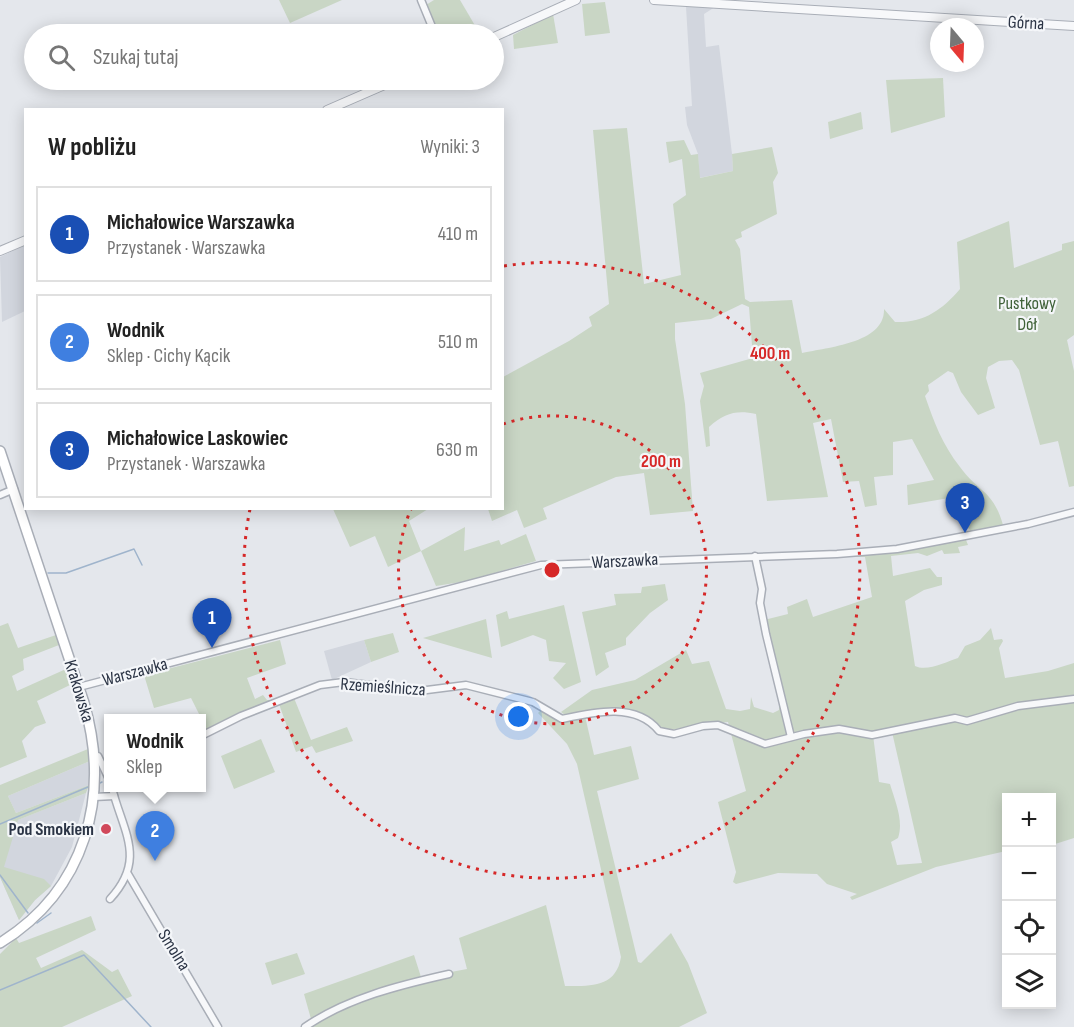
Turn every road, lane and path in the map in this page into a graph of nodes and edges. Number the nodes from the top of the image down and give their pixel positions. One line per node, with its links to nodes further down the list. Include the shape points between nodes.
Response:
1 (576, 0): 6 (street)
2 (654, 0): 5 (street, Górna)
3 (423, 1): 4 (street)
4 (431, 24)
5 (1074, 26)
6 (504, 32)
7 (373, 90): 8 (street)
8 (332, 108)
9 (24, 241): 10 (street)
10 (0, 251)
11 (0, 451): 12 (main road, Krakowska)
12 (14, 489): 13 (street); 16 (main road, Krakowska)
13 (0, 495)
14 (1074, 512): 15 (street, Warszawka, via 909,548)
15 (755, 556): 16 (street, Warszawka, via 531,567); 19 (street, via 766,634)
16 (79, 687): 20 (main road, Krakowska)
17 (1074, 699): 19 (street, via 872,735 839,729)
18 (206, 733): 19 (street, Rzemieślnicza, via 320,685 344,682 419,691 466,685 533,702 562,719 621,712 651,721 659,732 674,734 718,725 765,744)
19 (791, 737)
20 (95, 756): 21 (street); 24 (main road, Krakowska)
21 (104, 763)
22 (113, 792): 23 (street)
23 (114, 796): 24 (street); 25 (street, via 130,844)
24 (94, 797): 27 (main road, Krakowska, via 82,845 61,886 34,918)
25 (128, 874): 26 (street); 29 (street, Smolna)
26 (110, 899)
27 (0, 943)
28 (449, 974): 30 (street, via 404,984 348,1004)
29 (218, 1027)
30 (305, 1027)

